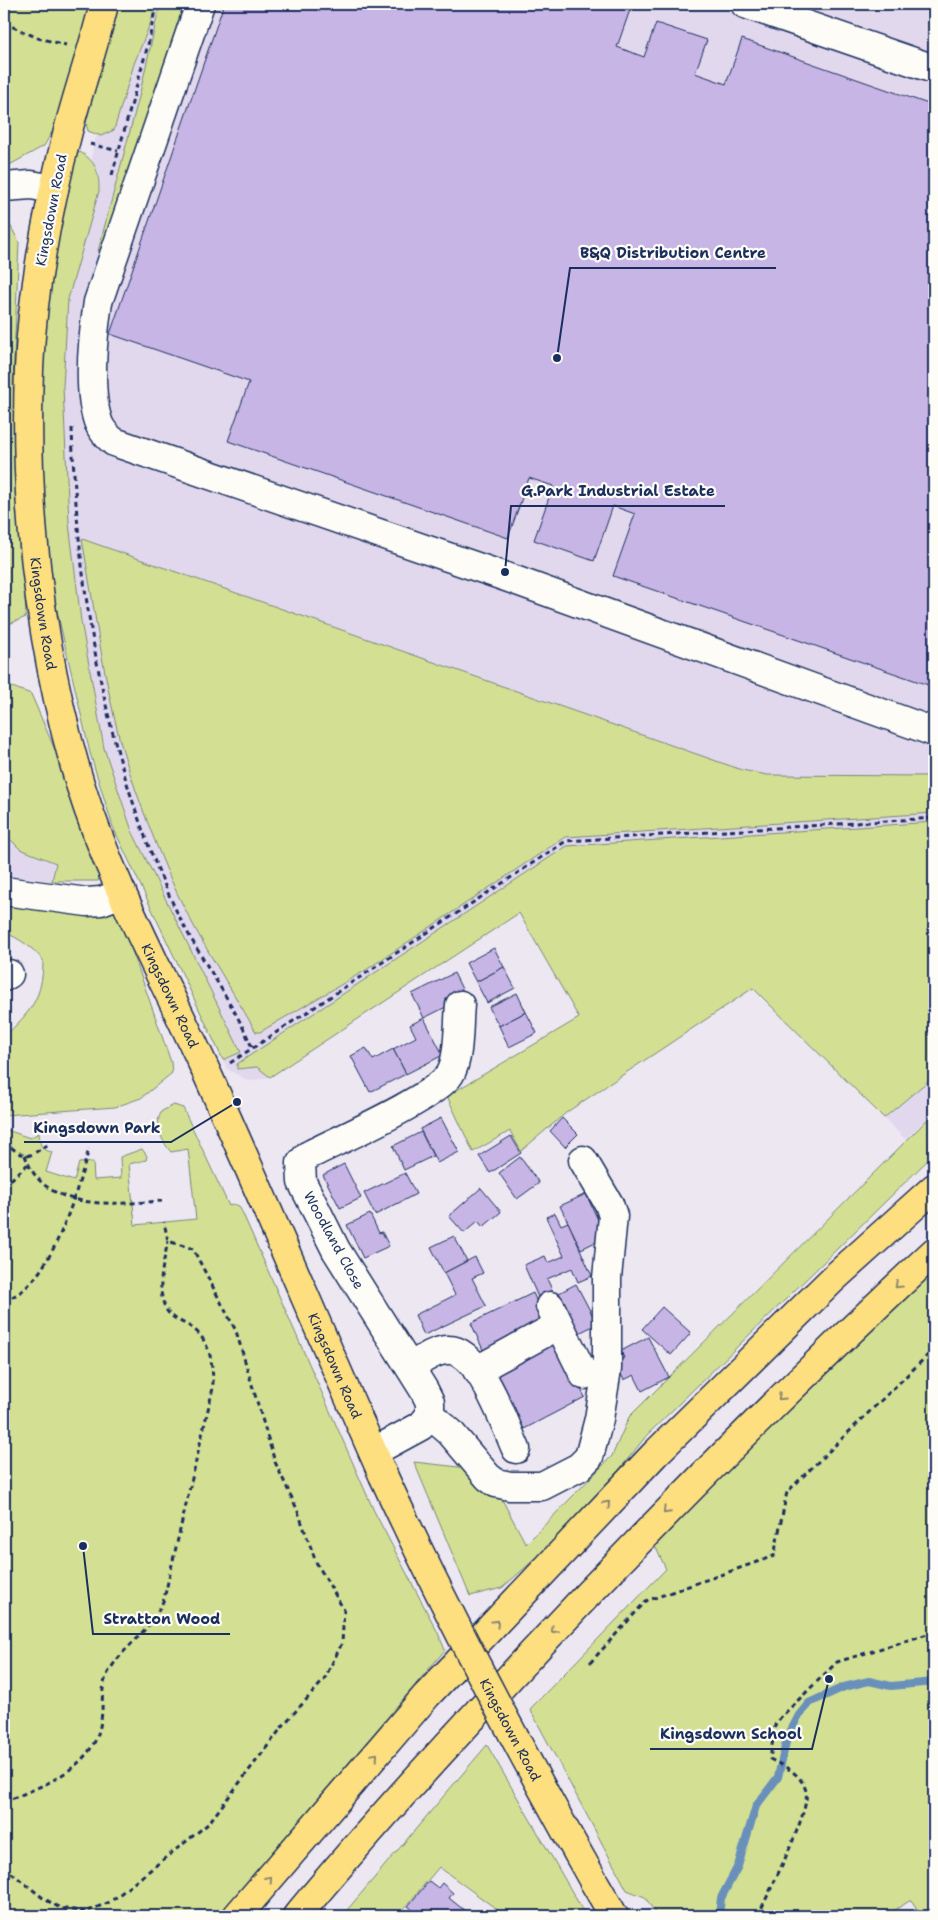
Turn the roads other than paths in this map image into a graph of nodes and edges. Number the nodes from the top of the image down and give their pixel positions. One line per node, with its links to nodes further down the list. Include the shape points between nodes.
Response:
1 (104, 4): 6 (main road, Kingsdown Road)
2 (200, 4): 7 (street, via 98,302 93,332 94,396 100,425 106,435 114,442 509,578)
3 (745, 4): 4 (street)
4 (934, 69)
5 (4, 186): 6 (street)
6 (54, 188): 9 (main road, Kingsdown Road, via 42,248 29,367 31,505 38,582 48,652 80,784)
7 (934, 732)
8 (8, 888): 9 (street, via 87,902 101,901)
9 (122, 893): 19 (main road, Kingsdown Road, via 208,1076)
10 (460, 1005): 14 (street, Woodland Close, via 455,1060 450,1074 412,1103 307,1156 300,1170 302,1182 336,1250)
11 (583, 1160): 17 (street, via 613,1216 607,1278 606,1369 599,1419 589,1457 579,1467 542,1486 496,1483 450,1432)
12 (934, 1188): 20 (main road, one-way to 12, via 427,1695 655,1454 834,1278)
13 (934, 1252): 21 (main road, one-way to 21, via 775,1402 660,1517 456,1735)
14 (410, 1367): 15 (street, via 449,1350 463,1355); 17 (street, Woodland Close, via 427,1396)
15 (477, 1370): 16 (street, via 554,1315); 18 (street, via 488,1386)
16 (584, 1375)
17 (430, 1415): 19 (street)
18 (516, 1449)
19 (378, 1464): 22 (main road, Kingsdown Road, bridge, via 466,1648)
20 (237, 1916)
21 (297, 1916)
22 (614, 1916)

